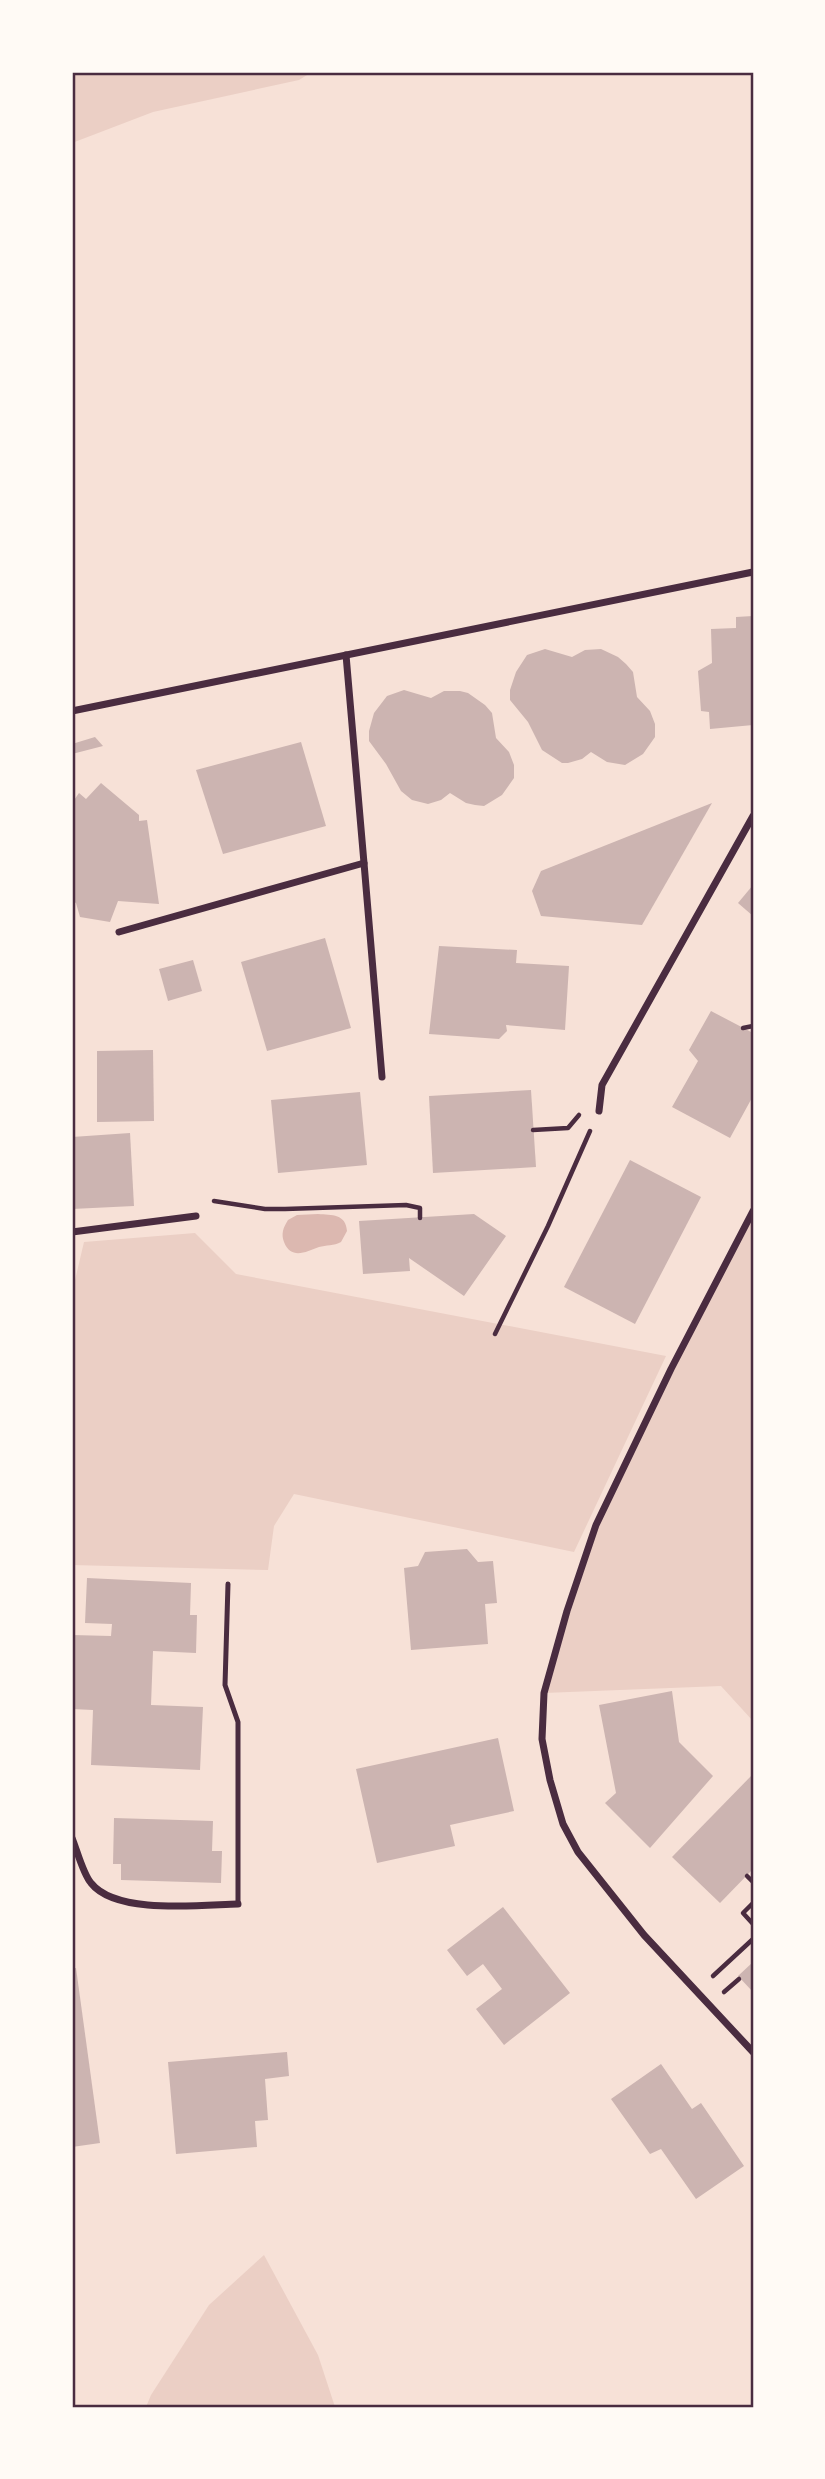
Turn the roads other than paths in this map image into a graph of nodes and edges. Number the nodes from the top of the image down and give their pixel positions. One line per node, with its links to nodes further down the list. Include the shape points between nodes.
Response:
1 (753, 572): 2 (street)
2 (346, 655): 3 (street); 5 (street)
3 (72, 710)
4 (753, 816): 8 (street, via 602,1085)
5 (364, 863): 6 (street); 7 (street)
6 (119, 932)
7 (382, 1077)
8 (599, 1111)
9 (753, 1211): 15 (street, via 596,1525 544,1693 542,1739 563,1825 578,1852 644,1935)
10 (196, 1216): 11 (street)
11 (72, 1232)
12 (228, 1584): 14 (lane, via 225,1685 238,1721)
13 (72, 1838): 14 (street, via 91,1884 116,1901 173,1907)
14 (238, 1904)
15 (753, 2052)

